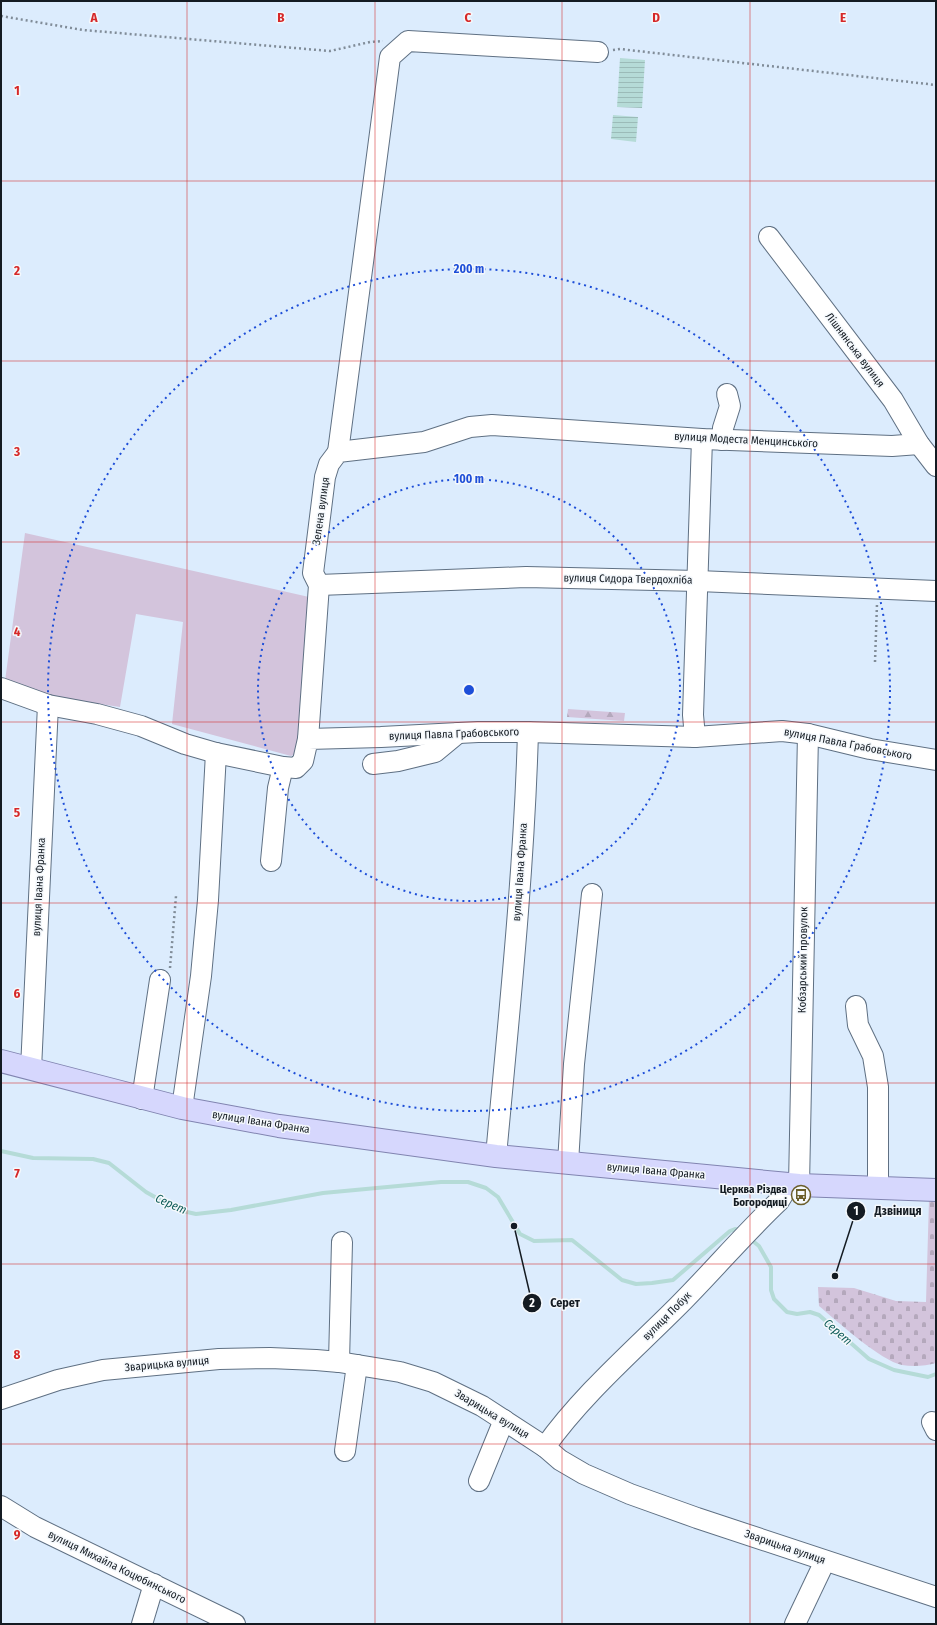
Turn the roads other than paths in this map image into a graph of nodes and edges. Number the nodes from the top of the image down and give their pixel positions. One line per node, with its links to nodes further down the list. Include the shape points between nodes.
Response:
1 (598, 52): 7 (street, via 408,40 390,57)
2 (769, 237): 6 (street, Лішнянська вулиця, via 893,400)
3 (727, 394): 5 (street, via 730,406)
4 (702, 439): 5 (street, вулиця Модеста Менцинського); 7 (street, вулиця Модеста Менцинського, via 492,425 470,427 424,442); 9 (street)
5 (722, 440): 6 (street, вулиця Модеста Менцинського, via 892,446)
6 (919, 444): 8 (street, Лішнянська вулиця)
7 (338, 452): 10 (street, Зелена вулиця, via 329,464 325,477 313,573)
8 (936, 466)
9 (698, 580): 10 (street, вулиця Сидора Твердохліба, via 526,576); 11 (street, вулиця Сидора Твердохліба); 17 (street, via 692,715)
10 (319, 585): 18 (street, Зелена вулиця)
11 (936, 591)
12 (1, 688): 13 (street)
13 (48, 705): 19 (street, via 97,714 141,726 184,744); 28 (street, вулиця Івана Франка)
14 (528, 732): 15 (street, вулиця Павла Грабовського); 17 (street, вулиця Павла Грабовського); 31 (street, вулиця Івана Франка, via 515,945)
15 (458, 733): 18 (street, вулиця Павла Грабовського); 21 (street, via 435,752)
16 (808, 734): 17 (street, вулиця Павла Грабовського, via 782,731); 20 (street, вулиця Павла Грабовського, via 870,749); 33 (street, Кобзарський провулок)
17 (695, 737)
18 (308, 739): 22 (street, via 303,761 296,768)
19 (216, 753): 22 (street); 30 (street, via 201,976)
20 (936, 760)
21 (373, 764)
22 (283, 767): 23 (street, via 278,788)
23 (272, 861)
24 (592, 894): 32 (street, via 574,1064)
25 (160, 980): 29 (street)
26 (856, 1006): 34 (street, via 858,1025 873,1056 878,1087)
27 (1, 1060): 28 (main road, вулиця Івана Франка)
28 (31, 1069): 29 (main road, вулиця Івана Франка)
29 (142, 1098): 30 (main road, вулиця Івана Франка)
30 (182, 1108): 31 (main road, вулиця Івана Франка, via 279,1126)
31 (496, 1156): 32 (main road, вулиця Івана Франка)
32 (568, 1163): 33 (main road, вулиця Івана Франка)
33 (792, 1184): 34 (main road, вулиця Івана Франка); 40 (street, вулиця Побук, via 780,1201 593,1390 558,1428)
34 (878, 1188): 35 (main road, вулиця Івана Франка)
35 (936, 1190)
36 (342, 1242): 37 (street)
37 (348, 1364): 38 (street, Зварицька вулиця, via 248,1358 172,1362 103,1370 58,1380); 39 (street, Зварицька вулиця, via 400,1372 433,1382); 41 (street)
38 (1, 1399)
39 (504, 1420): 40 (street, Зварицька вулиця); 42 (street)
40 (545, 1447): 44 (street, Зварицька вулиця, via 560,1460 584,1474 630,1494)
41 (345, 1451)
42 (479, 1480)
43 (1, 1506): 45 (street, вулиця Михайла Коцюбинського, via 35,1527)
44 (825, 1561): 46 (street, Зварицька вулиця); 49 (street)
45 (154, 1584): 47 (street); 48 (street, вулиця Михайла Коцюбинського)
46 (936, 1597)
47 (142, 1624)
48 (235, 1624)
49 (795, 1624)

